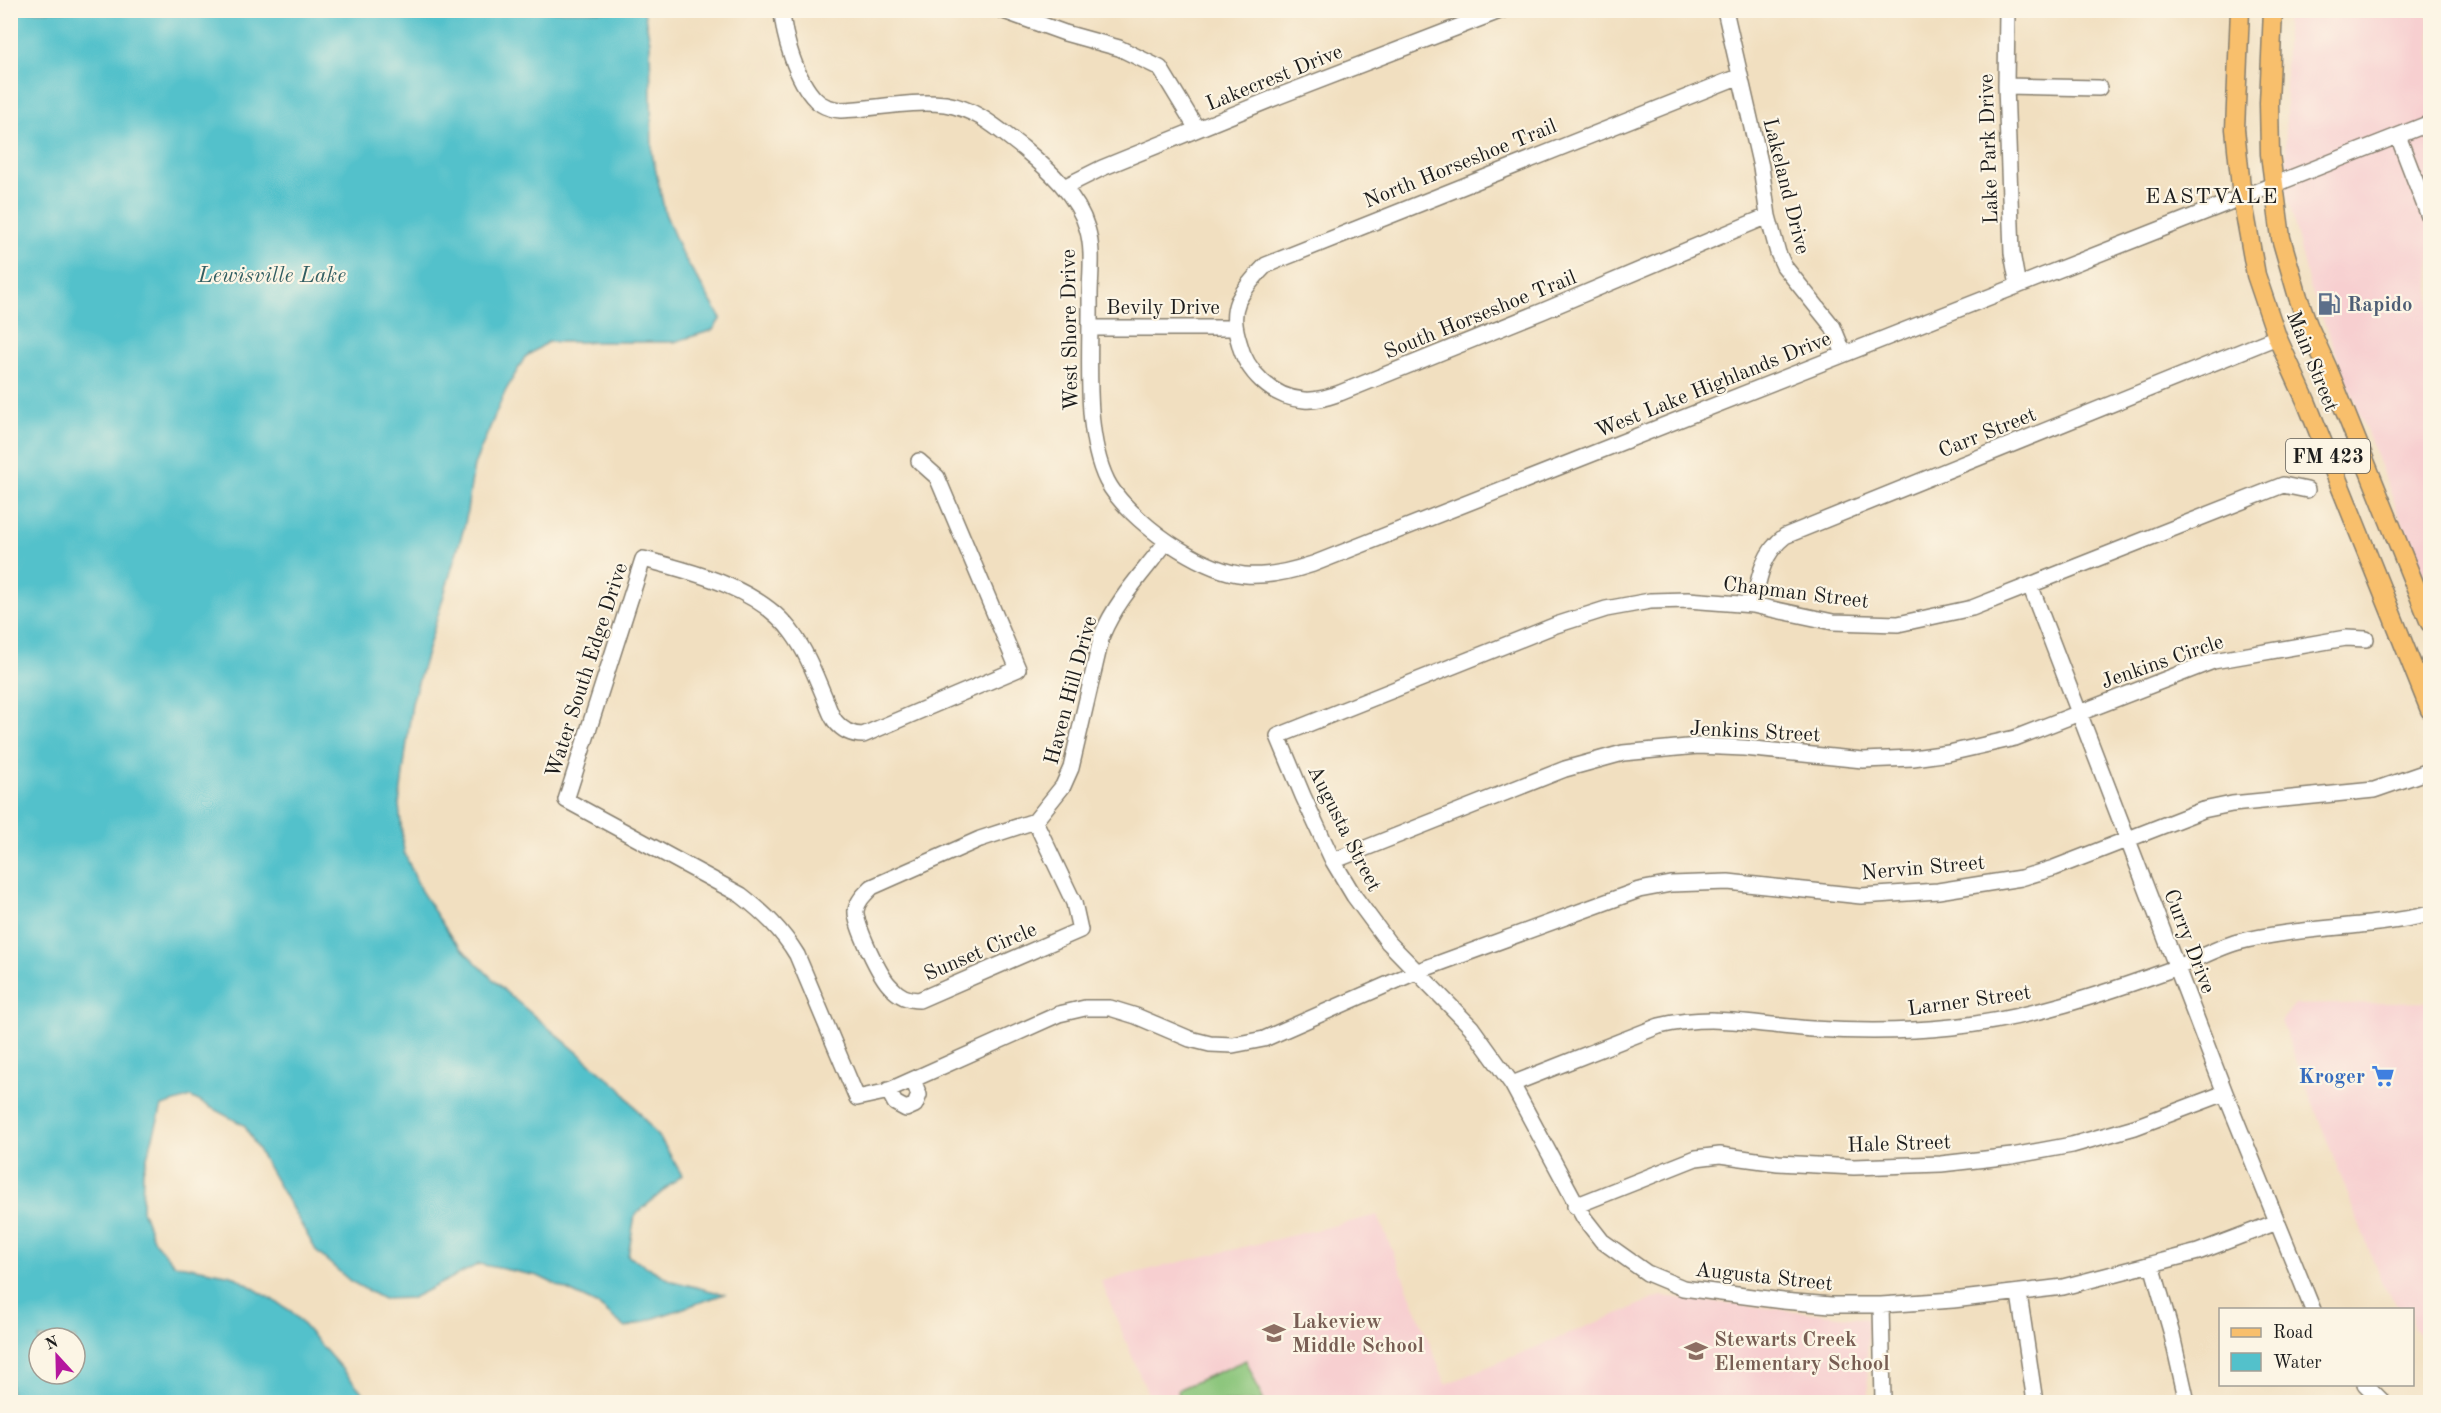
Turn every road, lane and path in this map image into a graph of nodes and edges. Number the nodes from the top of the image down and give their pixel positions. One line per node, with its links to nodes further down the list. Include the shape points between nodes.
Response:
1 (782, 10): 15 (street, West Shore Drive, via 795,63 816,101 841,110 924,103 968,109 1033,156)
2 (1001, 10): 12 (street, via 1119,48 1160,68)
3 (1502, 10): 12 (street, Lakecrest Drive)
4 (1725, 10): 8 (street, Lakeland Drive)
5 (2007, 10): 9 (street, Lake Park Drive)
6 (2240, 10): 16 (main road, Main Street / FM 423, via 2235,129)
7 (2273, 10): 14 (main road, Main Street / FM 423, via 2269,103)
8 (1740, 76): 17 (street, Lakeland Drive); 21 (street, North Horseshoe Trail, via 1266,265 1238,303)
9 (2006, 86): 10 (street); 19 (street, Lake Park Drive, via 2012,253)
10 (2098, 88)
11 (2430, 123): 13 (street, West Lake Highlands Drive)
12 (1197, 129): 15 (street, Lakecrest Drive)
13 (2398, 136): 14 (street, West Lake Highlands Drive); 18 (street)
14 (2272, 185): 16 (street, West Lake Highlands Drive); 29 (main road, Main Street / FM 423, via 2298,297)
15 (1064, 187): 20 (street, West Shore Drive, via 1088,230)
16 (2242, 196): 19 (street, West Lake Highlands Drive); 22 (main road, Main Street / FM 423, via 2256,275)
17 (1768, 216): 21 (street, South Horseshoe Trail, via 1521,320 1319,399 1289,397 1259,379 1240,349); 23 (street, Lakeland Drive, via 1784,266 1833,327)
18 (2430, 219)
19 (2018, 286): 23 (street, West Lake Highlands Drive)
20 (1091, 328): 21 (street, Bevily Drive); 26 (street, West Shore Drive, via 1091,413 1103,470 1112,489)
21 (1235, 328)
22 (2277, 337): 28 (street, Carr Street, via 1785,536 1768,555); 31 (main road, Main Street / FM 423)
23 (1844, 354): 26 (street, West Lake Highlands Drive, via 1284,573 1240,575 1220,571)
24 (919, 461): 43 (street, Water South Edge Drive, via 937,477 1018,669 863,735 854,735 834,720 809,660 792,632 765,605 739,590 643,559 566,800 741,895 766,914 797,955 856,1098)
25 (2307, 490): 27 (street, Chapman Street, via 2283,485)
26 (1167, 542): 35 (street, Haven Hill Drive, via 1109,617 1071,768 1063,786)
27 (2030, 585): 28 (street, Chapman Street, via 1972,609 1898,624 1833,622); 32 (street, Curry Drive)
28 (1753, 605): 33 (street, Chapman Street, via 1688,600 1606,609 1556,625)
29 (2430, 623)
30 (2366, 639): 32 (street, Jenkins Circle, via 2346,638 2214,662)
31 (2430, 710)
32 (2079, 712): 36 (street, Curry Drive); 37 (street, Jenkins Street, via 2015,738 1913,758 1863,760 1698,746 1623,753 1565,769)
33 (1278, 736): 37 (street, Augusta Street)
34 (2429, 771): 36 (street, Nervin Street, via 2374,790 2202,810)
35 (1035, 821): 35 (street, Sunset Circle, via 1074,903 1080,930 919,1000 907,1000 897,993 882,975 859,925 855,912 860,898 872,886 980,839)
36 (2129, 840): 39 (street, Curry Drive); 40 (street, Nervin Street, via 2021,878 1938,891 1861,896 1728,882 1671,884 1639,890)
37 (1334, 861): 40 (street, Augusta Street, via 1388,942)
38 (2430, 914): 39 (street, Larner Street, via 2350,928 2278,933 2235,943)
39 (2177, 967): 42 (street, Larner Street, via 2048,1010 1956,1026 1889,1031 1810,1029 1724,1019 1682,1020); 44 (street, Curry Drive)
40 (1418, 971): 41 (street, Water South Edge Drive, via 1264,1039 1233,1045 1190,1039 1110,1008 1085,1008 1059,1014); 42 (street, Augusta Street, via 1471,1027)
41 (913, 1080): 43 (street, Water South Edge Drive); 43 (street, via 919,1095 915,1105 906,1109 895,1103)
42 (1512, 1084): 45 (street, Augusta Street)
43 (888, 1090)
44 (2225, 1093): 45 (street, Hale Street, via 2143,1124 2012,1156 1941,1164 1854,1167 1720,1155 1696,1158); 46 (street, Curry Drive)
45 (1575, 1206): 49 (street, Augusta Street, via 1602,1241 1622,1257 1683,1288 1783,1301)
46 (2277, 1222): 47 (street, Augusta Street); 50 (street, Curry Drive)
47 (2152, 1265): 48 (street, Augusta Street); 54 (street)
48 (2019, 1294): 49 (street, Augusta Street); 53 (street)
49 (1881, 1305): 52 (street)
50 (2312, 1308)
51 (2367, 1386): 55 (street)
52 (1883, 1402)
53 (2035, 1402)
54 (2187, 1402)
55 (2383, 1402)

